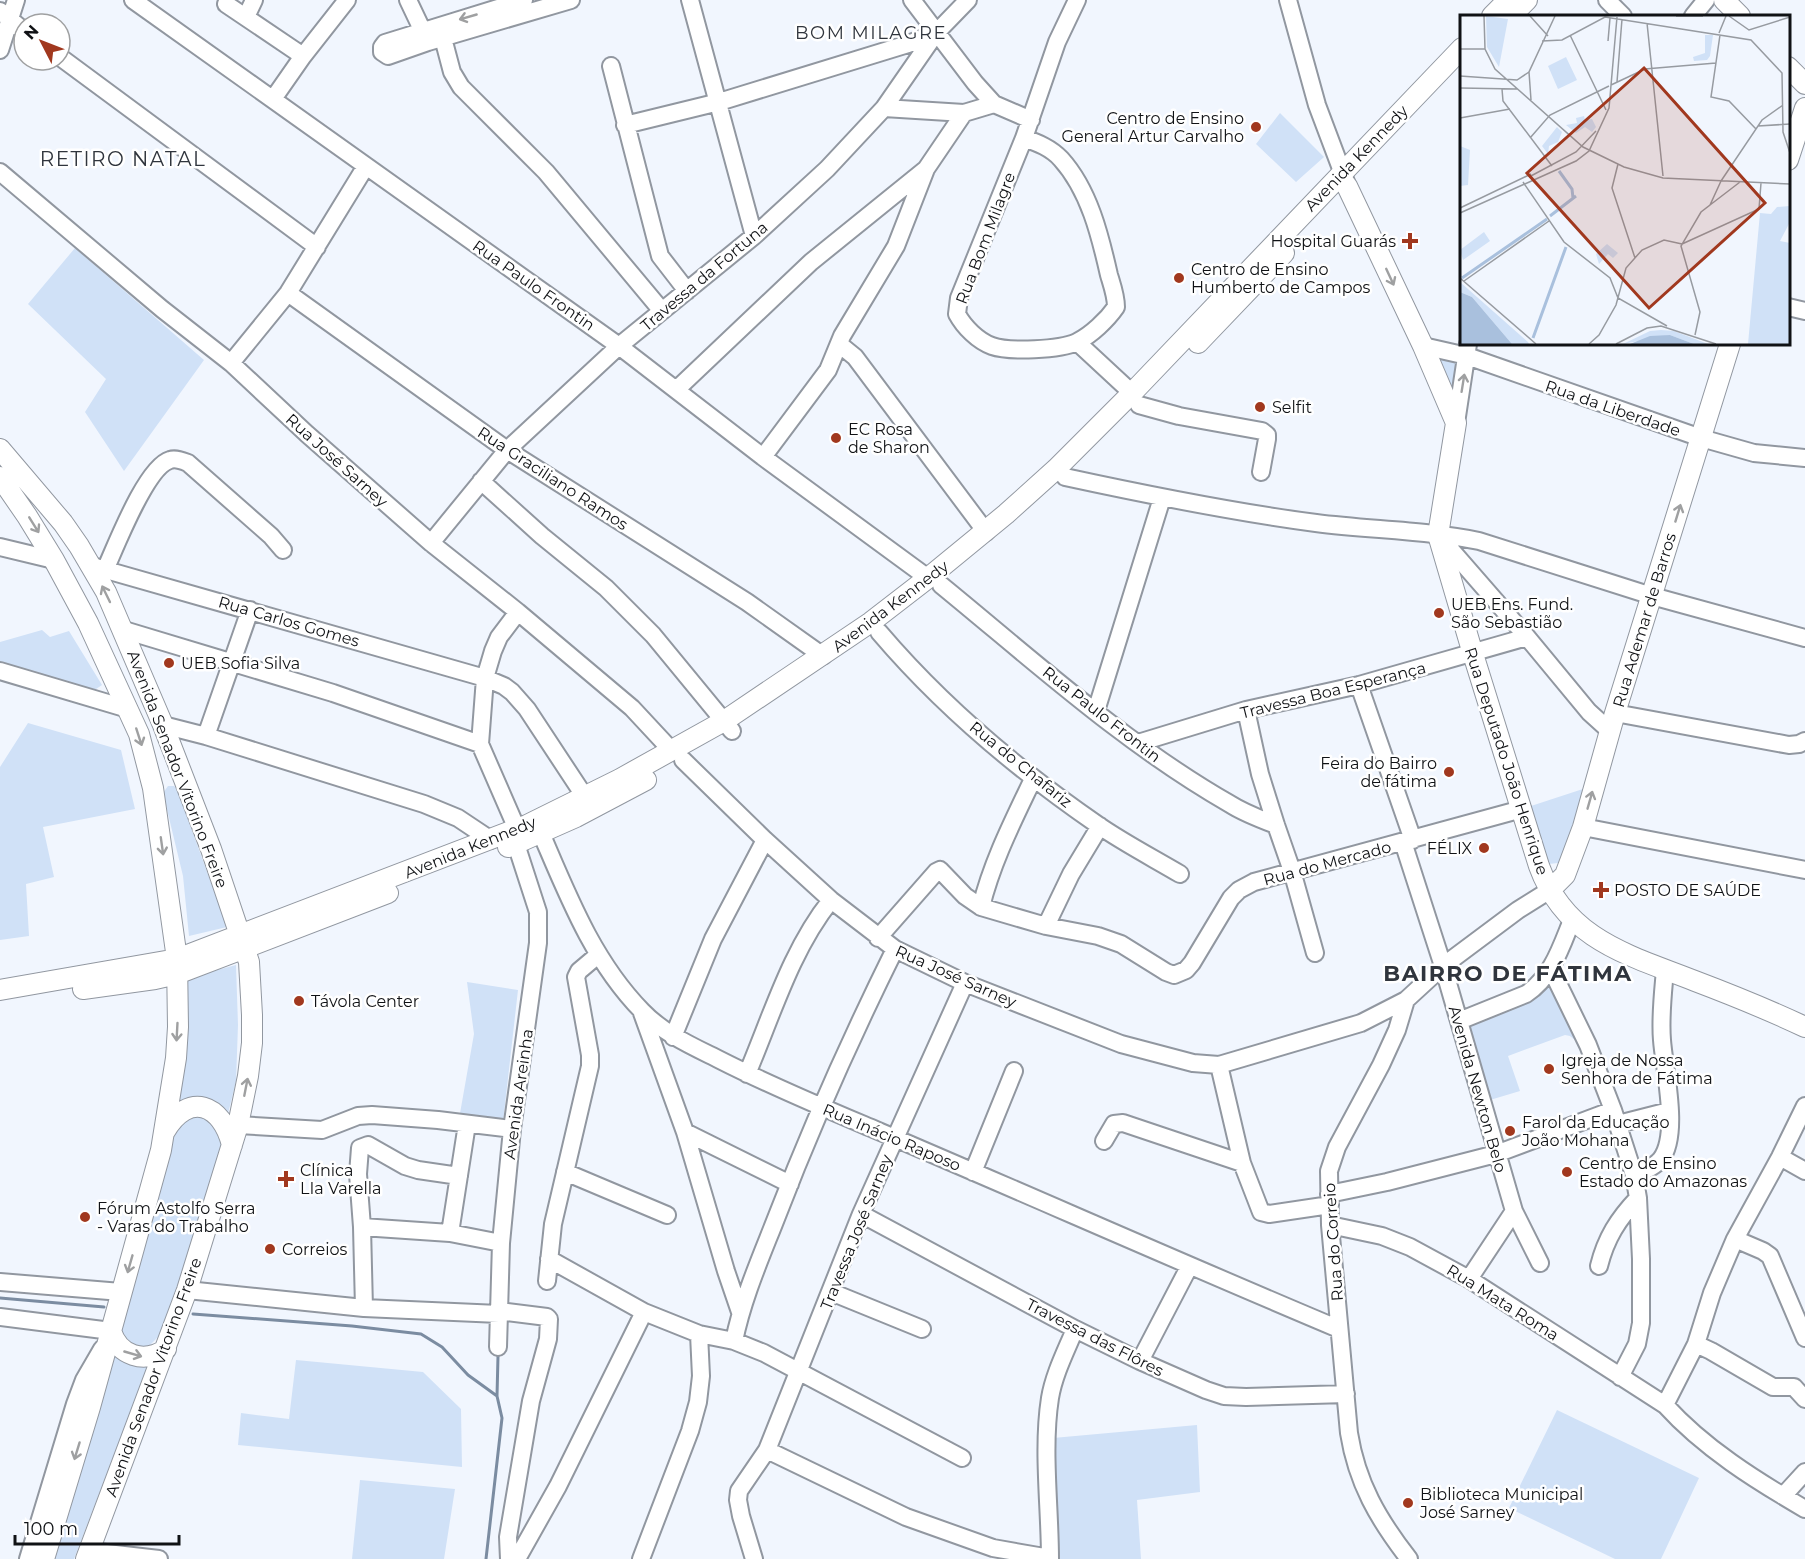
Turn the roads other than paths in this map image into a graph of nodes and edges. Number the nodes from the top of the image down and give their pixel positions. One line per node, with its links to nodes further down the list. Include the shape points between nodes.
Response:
1 (16, 0): 19 (street)
2 (134, 0): 36 (street, Rua Paulo Frontin)
3 (254, 0): 25 (street)
4 (347, 0): 30 (street)
5 (408, 0): 27 (street)
6 (524, 0): 27 (street, one-way to 27)
7 (571, 0): 27 (street)
8 (690, 0): 37 (street)
9 (912, 0): 26 (street)
10 (968, 0): 26 (street, Travessa da Fortuna)
11 (1077, 0): 42 (street, Rua Bom Milagre, via 1057,42)
12 (1288, 0): 49 (street, via 1317,105)
13 (1508, 0): 20 (main road)
14 (1527, 0): 21 (main road)
15 (1607, 0): 22 (street)
16 (1706, 0): 23 (street)
17 (1724, 0): 24 (main road)
18 (226, 4): 25 (street)
19 (5, 15): 29 (street)
20 (1493, 15)
21 (1512, 15)
22 (1622, 15)
23 (1695, 15)
24 (1739, 15)
25 (246, 17): 30 (street)
26 (936, 33): 37 (street); 38 (street); 39 (street, Travessa da Fortuna)
27 (431, 37): 55 (street, via 460,87 546,172)
28 (1460, 49): 49 (main road, Avenida Kennedy)
29 (0, 50)
30 (303, 56): 36 (street)
31 (72, 66): 51 (street)
32 (611, 66): 43 (street)
33 (1460, 69): 49 (main road, Avenida Kennedy)
34 (1790, 69): 35 (main road)
35 (1805, 84)
36 (273, 99): 46 (street, Rua Paulo Frontin)
37 (719, 102): 43 (street); 50 (street)
38 (994, 104): 41 (street); 42 (street)
39 (884, 108): 41 (street); 50 (street, Travessa da Fortuna)
40 (1805, 108): 45 (main road)
41 (964, 113): 47 (street)
42 (1030, 120): 44 (street, Rua Bom Milagre)
43 (625, 125): 52 (street, via 660,256)
44 (1024, 138): 57 (street, via 1060,157 1100,235 1116,307); 57 (street, Rua Bom Milagre, via 959,298 957,314 969,331 992,346 1039,349)
45 (1790, 154)
46 (366, 166): 51 (street); 60 (street, Rua Paulo Frontin)
47 (926, 169): 58 (street, via 896,246); 64 (street, via 811,262)
48 (0, 172): 63 (street, Rua José Sarney)
49 (1345, 179): 61 (main road, one-way to 61); 65 (main road, Avenida Kennedy)
50 (754, 236): 52 (street, Travessa da Fortuna)
51 (317, 247): 53 (street)
52 (687, 291): 55 (street, Travessa da Fortuna)
53 (288, 293): 63 (street); 69 (street, Rua Graciliano Ramos)
54 (1790, 307): 56 (street)
55 (662, 311): 60 (street, Travessa da Fortuna)
56 (1805, 311)
57 (1077, 342): 65 (street)
58 (839, 344): 70 (street, via 828,370); 77 (street, via 855,357)
59 (1730, 345): 67 (main road, Rua Ademar de Barros)
60 (619, 346): 64 (street, Rua Paulo Frontin); 69 (street, Travessa da Fortuna)
61 (1423, 346): 62 (street, Rua da Liberdade); 66 (main road)
62 (1468, 350): 66 (street, Rua Deputado João Henrique, one-way to 62); 67 (street, Rua da Liberdade)
63 (231, 363): 79 (street, Rua José Sarney)
64 (676, 390): 70 (street, Rua Paulo Frontin)
65 (1136, 399): 72 (street, via 1179,416 1265,433); 74 (main road, Avenida Kennedy); 77 (main road, Avenida Kennedy)
66 (1456, 423): 78 (main road, Rua Deputado João Henrique)
67 (1701, 438): 71 (street, Rua da Liberdade, via 1754,453); 85 (main road, Rua Ademar de Barros, one-way to 67)
68 (0, 449): 83 (main road, Avenida Senador Vitorino Freire)
69 (507, 450): 75 (street, Travessa da Fortuna); 93 (street, Rua Graciliano Ramos, via 747,602)
70 (763, 458): 84 (street, Rua Paulo Frontin)
71 (1805, 458)
72 (1261, 472)
73 (0, 477): 82 (main road, Avenida Senador Vitorino Freire, one-way to 82)
74 (1065, 477): 76 (street); 84 (main road, Avenida Kennedy, via 1002,535)
75 (481, 481): 79 (street, Travessa da Fortuna); 104 (street, via 614,596 653,635)
76 (1162, 498): 78 (street, via 1314,523); 101 (street)
77 (986, 532): 84 (main road, Avenida Kennedy)
78 (1438, 535): 85 (street, via 1479,541); 90 (street); 92 (main road, Rua Deputado João Henrique)
79 (431, 543): 87 (street, Rua José Sarney)
80 (0, 547): 82 (street)
81 (283, 550): 83 (street, via 188,463 171,459 146,483)
82 (54, 560): 99 (main road, Avenida Senador Vitorino Freire)
83 (98, 568): 86 (street, Rua Carlos Gomes); 88 (main road, Avenida Senador Vitorino Freire, one-way to 83)
84 (935, 582): 89 (main road, Avenida Kennedy); 93 (main road, Avenida Kennedy); 101 (street, Rua Paulo Frontin)
85 (1652, 596): 91 (street); 102 (main road, Rua Ademar de Barros)
86 (250, 610): 94 (street); 96 (street, Rua Carlos Gomes)
87 (518, 612): 96 (street, via 499,637); 109 (street, Rua José Sarney, via 632,708)
88 (123, 630): 94 (street); 98 (main road, Avenida Senador Vitorino Freire)
89 (879, 632): 104 (main road, Avenida Kennedy); 110 (street, Rua do Chafariz, via 928,687)
90 (1527, 637): 92 (street, Travessa Boa Esperança); 102 (street, via 1589,712)
91 (1805, 638)
92 (1473, 654): 97 (street, Travessa Boa Esperança); 114 (main road, Rua Deputado João Henrique)
93 (823, 656): 104 (main road, Avenida Kennedy)
94 (231, 662): 105 (street); 108 (street)
95 (0, 671): 99 (street)
96 (485, 678): 108 (street); 113 (street, Rua Carlos Gomes, via 512,692)
97 (1359, 686): 100 (street, Travessa Boa Esperança); 122 (street, Avenida Newton Belo)
98 (152, 698): 99 (main road); 103 (main road, Avenida Senador Vitorino Freire)
99 (128, 709): 112 (main road, Avenida Senador Vitorino Freire, one-way to 112)
100 (1246, 710): 107 (street, Travessa Boa Esperança); 115 (street)
101 (1096, 711): 107 (street, Rua Paulo Frontin)
102 (1613, 722): 106 (street, via 1789,744); 117 (main road, Rua Ademar de Barros, one-way to 102)
103 (164, 725): 105 (street); 111 (main road, Avenida Senador Vitorino Freire)
104 (728, 726): 109 (main road, Avenida Kennedy)
105 (206, 736): 120 (street, via 424,804 458,818)
106 (1805, 741)
107 (1138, 743): 115 (street, Rua Paulo Frontin, via 1231,805)
108 (480, 744): 119 (street, Avenida Areinha)
109 (678, 755): 113 (main road, Avenida Kennedy); 118 (main road, Avenida Kennedy, via 612,799); 121 (street, Rua José Sarney)
110 (1033, 779): 116 (street, Rua do Chafariz); 128 (street, via 987,881)
111 (184, 780): 112 (main road, via 168,775); 132 (main road, Avenida Senador Vitorino Freire)
112 (153, 788): 136 (main road, Avenida Senador Vitorino Freire, one-way to 136)
113 (585, 797): 119 (main road, Avenida Kennedy)
114 (1522, 809): 122 (street, Rua do Mercado); 126 (main road, Rua Deputado João Henrique)
115 (1276, 825): 124 (street)
116 (1100, 826): 125 (street, Rua do Chafariz); 130 (street)
117 (1583, 827): 123 (street); 126 (main road, Rua Ademar de Barros, via 1564,875)
118 (541, 833): 119 (main road, Avenida Kennedy); 135 (street, Rua Inácio Raposo)
119 (516, 836): 120 (main road, Avenida Kennedy); 132 (main road, Avenida Kennedy); 159 (street, Avenida Areinha, via 538,912 538,943)
120 (491, 840): 132 (main road, Avenida Kennedy)
121 (765, 840): 127 (street, Rua José Sarney); 149 (street, via 713,939)
122 (1408, 841): 124 (street, Rua do Mercado); 137 (street, Avenida Newton Belo)
123 (1805, 870)
124 (1292, 871): 130 (street, Rua do Mercado, via 1239,890 1192,963 1174,975 1121,944); 134 (street)
125 (1180, 874)
126 (1550, 890): 129 (main road, Rua Deputado João Henrique); 137 (street)
127 (831, 900): 131 (street, Rua José Sarney); 152 (street, via 796,956)
128 (981, 907): 130 (street); 131 (street, via 938,870)
129 (1572, 920): 138 (street); 139 (main road, Rua Deputado João Henrique, via 1617,951)
130 (1046, 926)
131 (878, 938): 133 (street, Rua José Sarney)
132 (243, 942): 136 (main road, Avenida Kennedy); 158 (main road, Avenida Senador Vitorino Freire, one-way to 132, via 252,1043 249,973)
133 (895, 949): 141 (street, Rua José Sarney); 154 (street)
134 (1315, 953)
135 (598, 955): 146 (street, Rua Inácio Raposo); 169 (street, via 576,977 590,1066)
136 (177, 966): 140 (main road); 142 (main road); 143 (main road, Avenida Senador Vitorino Freire)
137 (1443, 966): 145 (street); 147 (street, Avenida Newton Belo)
138 (1551, 969): 147 (street, via 1526,994); 156 (street, via 1588,1045)
139 (1665, 970): 148 (main road, Rua Deputado João Henrique); 155 (street, via 1662,1039)
140 (155, 979): 143 (main road, via 172,988); 144 (main road)
141 (965, 983): 150 (street, Rua José Sarney, via 1121,1044 1193,1063); 162 (street, Travessa José Sarney)
142 (0, 990)
143 (177, 998): 161 (main road, Avenida Senador Vitorino Freire, one-way to 161, via 176,1058)
144 (0, 1000)
145 (1406, 1000): 150 (street, via 1361,1023); 175 (street, Rua do Correio, via 1381,1065 1337,1147 1329,1172)
146 (641, 1010): 149 (street, Rua Inácio Raposo); 160 (street)
147 (1459, 1021): 165 (street, Avenida Newton Belo)
148 (1805, 1027)
149 (673, 1036): 152 (street, Rua Inácio Raposo)
150 (1219, 1065): 167 (street)
151 (1014, 1071): 170 (street)
152 (747, 1074): 154 (street, Rua Inácio Raposo)
153 (1805, 1106): 166 (street)
154 (822, 1107): 162 (street, Rua Inácio Raposo); 173 (street)
155 (1669, 1111): 156 (street); 171 (street, via 1665,1153 1653,1166)
156 (1615, 1117): 165 (street); 171 (street)
157 (467, 1124): 158 (street, via 372,1115 358,1116 322,1130); 159 (street); 172 (street)
158 (238, 1125): 164 (main road, Avenida Senador Vitorino Freire)
159 (512, 1129): 183 (street, Avenida Areinha)
160 (685, 1132): 173 (street); 197 (street)
161 (164, 1133): 164 (main road, via 180,1114 201,1106 220,1118); 192 (main road, Avenida Senador Vitorino Freire, one-way to 192)
162 (895, 1138): 170 (street, Rua Inácio Raposo); 177 (street, Travessa José Sarney)
163 (1104, 1141): 167 (street, via 1114,1124 1123,1123)
164 (232, 1145): 191 (main road, Avenida Senador Vitorino Freire)
165 (1496, 1154): 175 (street); 176 (street, Avenida Newton Belo)
166 (1780, 1157): 168 (street); 182 (street)
167 (1242, 1163): 175 (street, via 1258,1207 1265,1214)
168 (1805, 1171)
169 (565, 1172): 178 (street); 184 (street)
170 (973, 1173): 187 (street, Rua Inácio Raposo)
171 (1634, 1175): 174 (street)
172 (459, 1176): 180 (street, via 418,1170 368,1145 360,1148); 181 (street)
173 (790, 1184): 197 (street)
174 (1638, 1198): 186 (street, via 1615,1224); 211 (street, via 1641,1323 1637,1344)
175 (1329, 1200): 179 (street, Rua do Correio)
176 (1514, 1211): 185 (street, Avenida Newton Belo); 188 (street)
177 (861, 1214): 193 (street, Travessa José Sarney); 200 (street, Travessa das Flôres)
178 (668, 1215)
179 (1330, 1225): 188 (street, Rua Mata Roma, via 1382,1236); 201 (street, Rua do Correio)
180 (362, 1227): 181 (street); 194 (street)
181 (450, 1233): 183 (street)
182 (1735, 1239): 204 (street, via 1770,1256); 206 (street)
183 (501, 1243): 195 (street, Avenida Areinha)
184 (549, 1260): 189 (street); 196 (street)
185 (1540, 1263)
186 (1599, 1266)
187 (1190, 1267): 201 (street, Rua Inácio Raposo); 209 (street)
188 (1469, 1279): 211 (street, Rua Mata Roma)
189 (547, 1281)
190 (0, 1282): 192 (street)
191 (187, 1290): 194 (street); 208 (main road, Avenida Senador Vitorino Freire)
192 (122, 1292): 203 (main road, Avenida Senador Vitorino Freire)
193 (831, 1292): 199 (street); 210 (street, Travessa José Sarney)
194 (364, 1308): 195 (street)
195 (499, 1312): 207 (street, Avenida Areinha); 225 (street, via 549,1319 508,1537)
196 (644, 1312): 202 (street); 226 (street, via 558,1486)
197 (740, 1312): 205 (street)
198 (0, 1317): 203 (street)
199 (922, 1329)
200 (1075, 1329): 209 (street, Travessa das Flôres); 221 (street, via 1050,1397)
201 (1339, 1329): 212 (street, Rua do Correio)
202 (699, 1334): 205 (street); 227 (street, via 698,1402)
203 (110, 1335): 208 (main road, one-way to 208, via 130,1355 148,1356); 222 (street, Avenida Senador Vitorino Freire, via 75,1404); 223 (main road, Avenida Senador Vitorino Freire, one-way to 223)
204 (1805, 1338)
205 (734, 1341): 210 (street)
206 (1696, 1344): 213 (street, via 1773,1387 1791,1385); 214 (street)
207 (498, 1347)
208 (166, 1349): 220 (main road, Avenida Senador Vitorino Freire)
209 (1140, 1361): 212 (street, Travessa das Flôres, via 1224,1396)
210 (801, 1371): 215 (street, Travessa José Sarney); 216 (street)
211 (1620, 1377): 214 (street, Rua Mata Roma)
212 (1346, 1394): 229 (street, Rua do Correio, via 1354,1460 1363,1484 1385,1527)
213 (1805, 1399)
214 (1665, 1405): 218 (street, Rua Mata Roma, via 1716,1451)
215 (767, 1450): 221 (street, via 906,1517 993,1548); 228 (street, Travessa José Sarney, via 739,1491 741,1516)
216 (962, 1458)
217 (1805, 1472): 218 (street)
218 (1783, 1496): 219 (street, Rua Mata Roma)
219 (1805, 1509)
220 (87, 1555): 224 (street)
221 (1050, 1558)
222 (28, 1559)
223 (44, 1559)
224 (159, 1559)
225 (509, 1559)
226 (517, 1559)
227 (641, 1559)
228 (754, 1559)
229 (1409, 1559)

